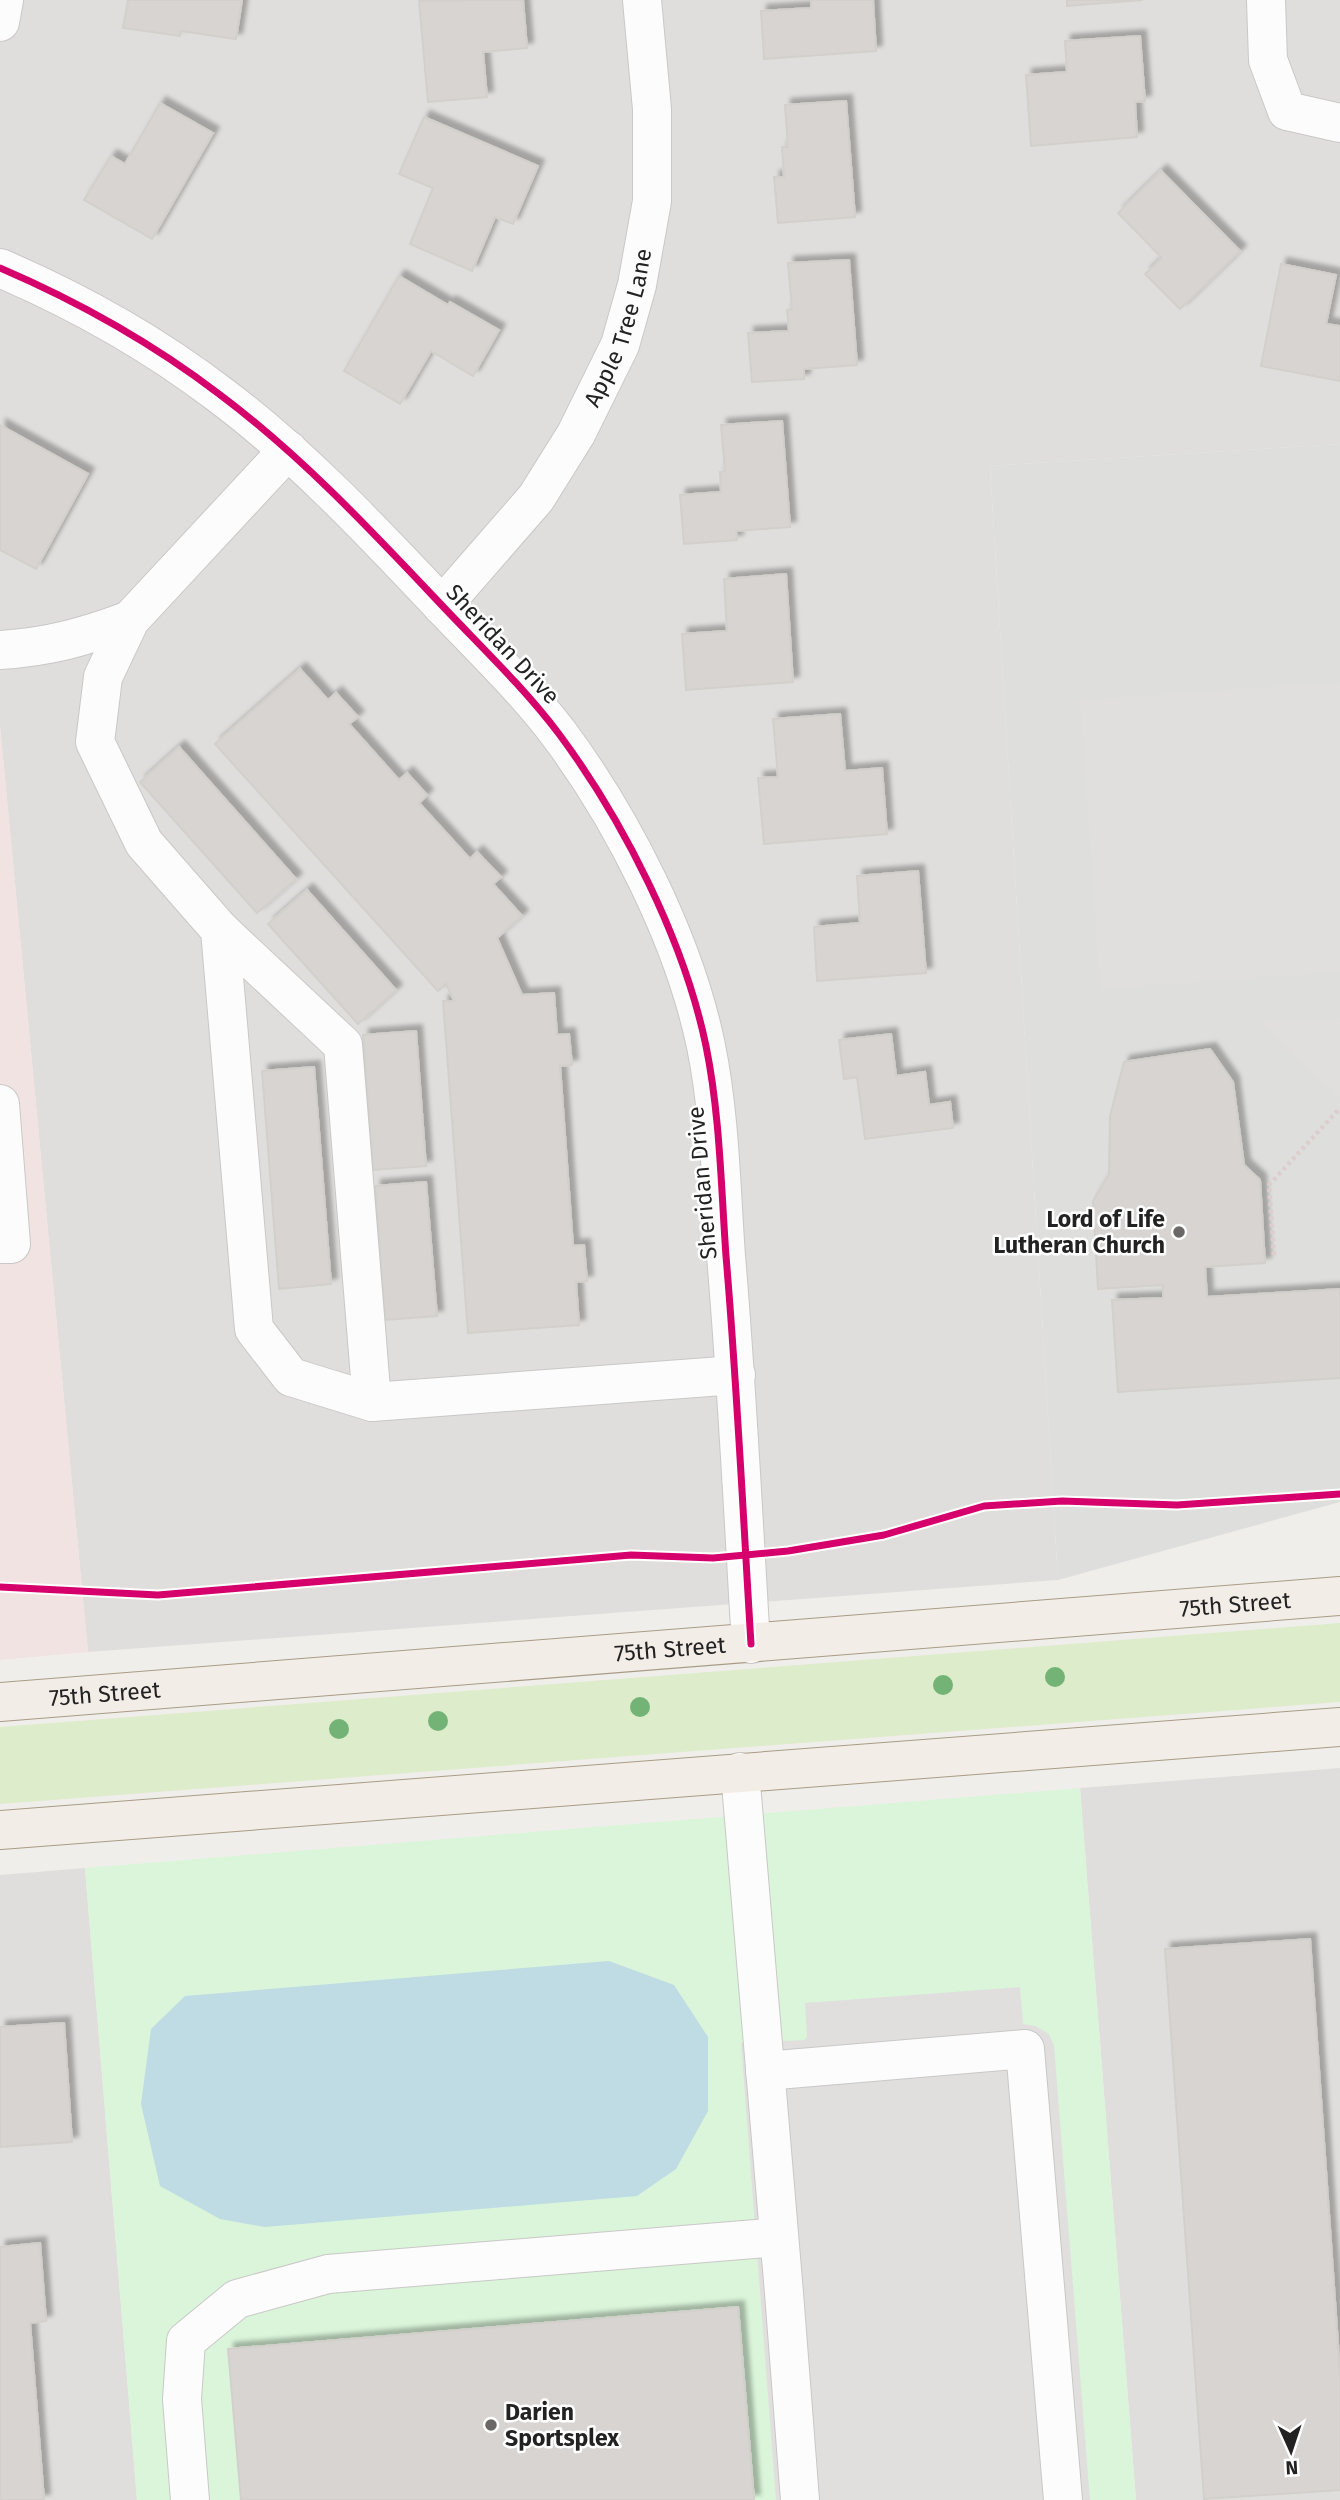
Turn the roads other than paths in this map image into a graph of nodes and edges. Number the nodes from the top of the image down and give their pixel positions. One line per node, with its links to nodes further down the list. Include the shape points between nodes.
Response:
1 (4, 0): 4 (street)
2 (642, 0): 8 (street, Apple Tree Lane, via 652,109 652,201 637,285 620,345 576,434 536,498)
3 (1266, 0): 5 (street, via 1268,60 1287,111)
4 (0, 22)
5 (1340, 123)
6 (0, 268): 7 (street, Sheridan Drive, via 81,306 160,353)
7 (288, 450): 8 (street, Sheridan Drive); 9 (street)
8 (442, 606): 14 (street, Sheridan Drive, via 559,734 588,777 628,841 688,980 716,1106)
9 (130, 620): 10 (street, via 83,637); 11 (street, via 103,677 95,743 144,844)
10 (0, 650)
11 (220, 930): 15 (street, via 343,1045); 15 (street, via 254,1329 291,1377)
12 (0, 1104): 13 (street, via 11,1244)
13 (0, 1244)
14 (736, 1376): 15 (street); 17 (street, Sheridan Drive)
15 (372, 1402)
16 (1340, 1596): 17 (main road, 75th Street)
17 (751, 1644): 18 (main road, 75th Street)
18 (0, 1702)
19 (1340, 1727): 20 (main road)
20 (740, 1772): 21 (main road); 22 (street)
21 (0, 1830)
22 (765, 2071): 23 (street); 26 (street, via 1025,2049)
23 (779, 2237): 24 (street, via 328,2274 237,2299 186,2342 182,2399); 25 (street)
24 (190, 2500)
25 (800, 2500)
26 (1063, 2500)

